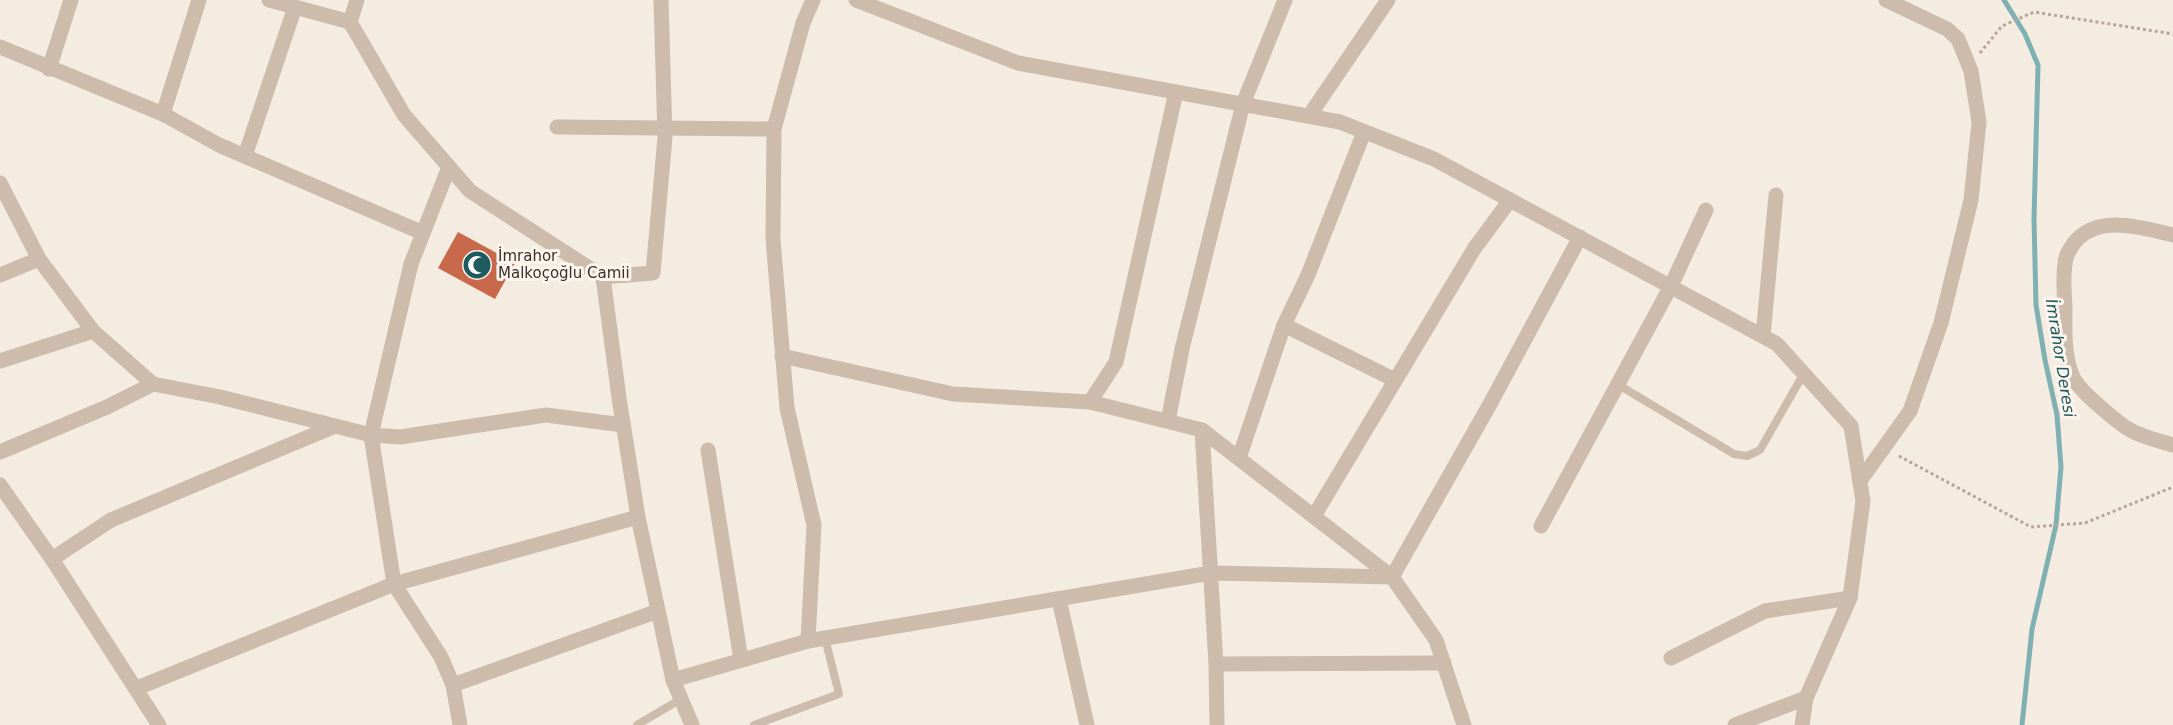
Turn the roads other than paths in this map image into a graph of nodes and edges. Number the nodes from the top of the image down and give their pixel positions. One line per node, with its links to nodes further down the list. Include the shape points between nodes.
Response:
1 (71, 0): 14 (street)
2 (199, 0): 17 (street)
3 (269, 0): 11 (street)
4 (357, 0): 12 (street)
5 (661, 0): 20 (street)
6 (813, 0): 21 (street)
7 (856, 0): 15 (street, via 1018,63)
8 (1285, 0): 16 (street)
9 (1388, 0): 18 (street)
10 (1886, 0): 55 (street, via 1947,29 1958,39 1971,71 1979,122 1971,200 1941,323 1910,411)
11 (296, 7): 12 (street); 23 (street)
12 (350, 22): 24 (street, via 404,115)
13 (0, 47): 14 (street)
14 (49, 69): 17 (street)
15 (1176, 92): 16 (street); 45 (street, via 1116,362)
16 (1243, 104): 18 (street); 46 (street)
17 (163, 114): 23 (street)
18 (1309, 116): 22 (street)
19 (557, 127): 20 (street)
20 (664, 127): 21 (street); 34 (street, via 653,273)
21 (774, 129): 39 (street, via 773,239)
22 (1364, 132): 27 (street, via 1434,159); 36 (street, via 1308,275)
23 (245, 156): 29 (street)
24 (449, 167): 29 (street); 34 (street, via 470,191)
25 (0, 183): 32 (street)
26 (1776, 195): 38 (street)
27 (1510, 200): 31 (street); 42 (street, via 1474,249)
28 (1706, 210): 35 (street)
29 (423, 233): 50 (street, via 411,264)
30 (2173, 236): 51 (street, via 2136,226 2109,225 2090,230 2069,250 2064,276 2065,343 2073,378 2092,399 2133,431)
31 (1580, 237): 35 (street); 62 (street)
32 (39, 259): 33 (street); 37 (street)
33 (0, 275)
34 (603, 277): 47 (street)
35 (1671, 286): 38 (street); 44 (street)
36 (1284, 325): 42 (street); 54 (street)
37 (93, 331): 40 (street); 43 (street)
38 (1763, 336): 41 (street, via 1778,344)
39 (782, 356): 45 (street, via 953,394); 68 (street, via 787,408 814,525)
40 (0, 361)
41 (1804, 374): 44 (lane, via 1765,444 1747,456 1734,454); 55 (street, via 1851,426)
42 (1395, 380): 57 (street)
43 (153, 384): 48 (street); 53 (street)
44 (1617, 384): 59 (street)
45 (1090, 402): 46 (street)
46 (1168, 421): 49 (street)
47 (623, 425): 50 (street, via 546,416 400,437); 58 (street)
48 (335, 426): 50 (street); 60 (street, via 111,520)
49 (1202, 430): 54 (street); 61 (street)
50 (370, 435): 63 (street)
51 (2173, 445)
52 (708, 450): 70 (street)
53 (0, 452)
54 (1239, 458): 57 (street)
55 (1860, 482): 64 (street, via 1863,501)
56 (0, 485): 60 (street)
57 (1314, 516): 62 (street)
58 (638, 517): 63 (street); 66 (street)
59 (1541, 526)
60 (52, 559): 75 (street)
61 (1211, 573): 62 (street); 65 (street); 72 (street)
62 (1392, 577): 71 (street, via 1436,640)
63 (394, 584): 74 (street, via 441,657); 75 (street)
64 (1850, 598): 69 (street, via 1765,611); 76 (street)
65 (1059, 599): 67 (street); 83 (street)
66 (658, 611): 73 (street); 74 (street)
67 (825, 638): 68 (street); 82 (lane, via 839,694)
68 (808, 641): 70 (street)
69 (1671, 658)
70 (741, 660): 73 (street)
71 (1444, 663): 72 (street); 85 (street)
72 (1216, 664): 84 (street)
73 (673, 680): 77 (street)
74 (453, 686): 79 (street)
75 (137, 688): 78 (street)
76 (1806, 698): 86 (street); 87 (street)
77 (681, 699): 80 (lane); 81 (street)
78 (159, 725)
79 (460, 725)
80 (637, 725)
81 (692, 725)
82 (754, 725)
83 (1087, 725)
84 (1217, 725)
85 (1464, 725)
86 (1735, 725)
87 (1802, 725)

